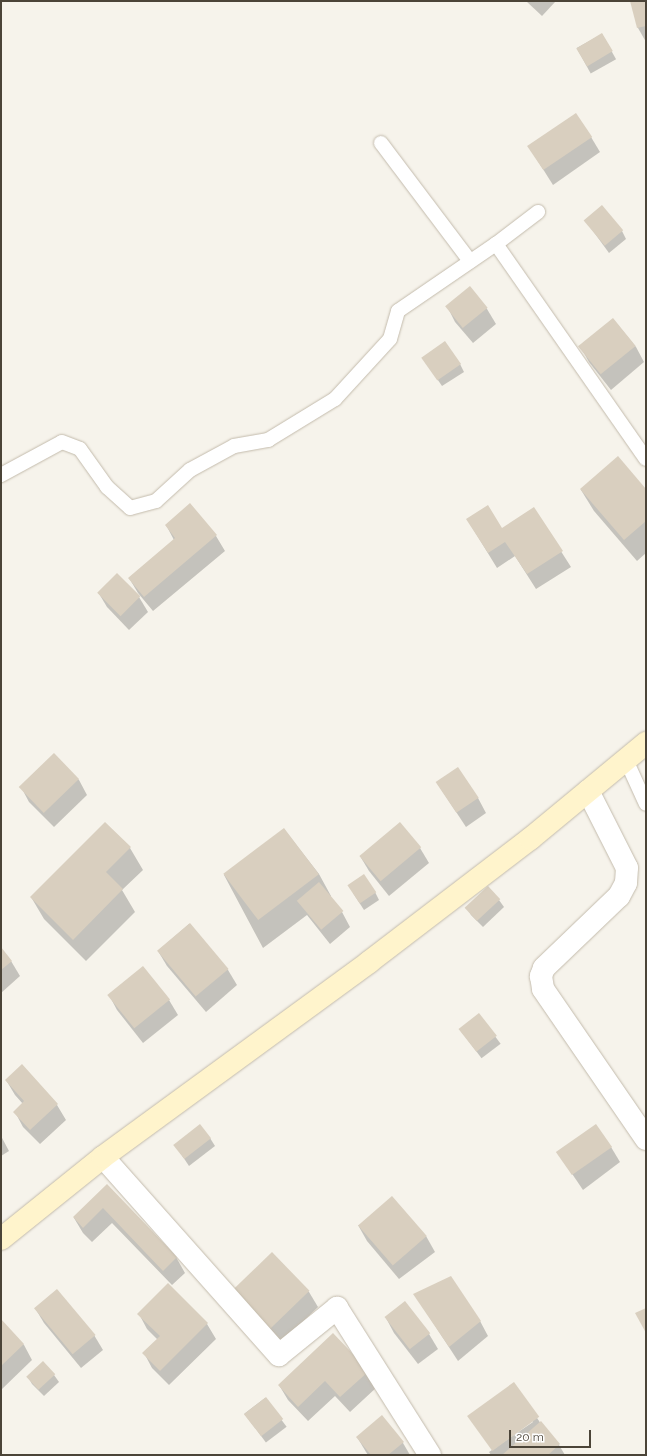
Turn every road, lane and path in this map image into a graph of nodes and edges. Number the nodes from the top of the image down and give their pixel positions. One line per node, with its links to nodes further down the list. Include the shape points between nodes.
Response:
1 (382, 143): 4 (lane)
2 (538, 212): 3 (lane)
3 (496, 244): 4 (lane); 5 (lane)
4 (470, 261): 6 (lane, via 398,311 390,339 335,399 268,440 234,446 190,470 156,500 130,508 107,487 80,449 62,442)
5 (646, 459)
6 (1, 475)
7 (646, 743): 8 (main road)
8 (626, 760): 9 (main road); 10 (lane)
9 (588, 791): 11 (street, via 627,868 626,883 619,896 544,968 541,976 543,989); 12 (main road, via 530,839 369,962)
10 (646, 804)
11 (646, 1139)
12 (103, 1157): 13 (main road); 14 (street, via 279,1355 337,1308)
13 (1, 1239)
14 (430, 1455)

